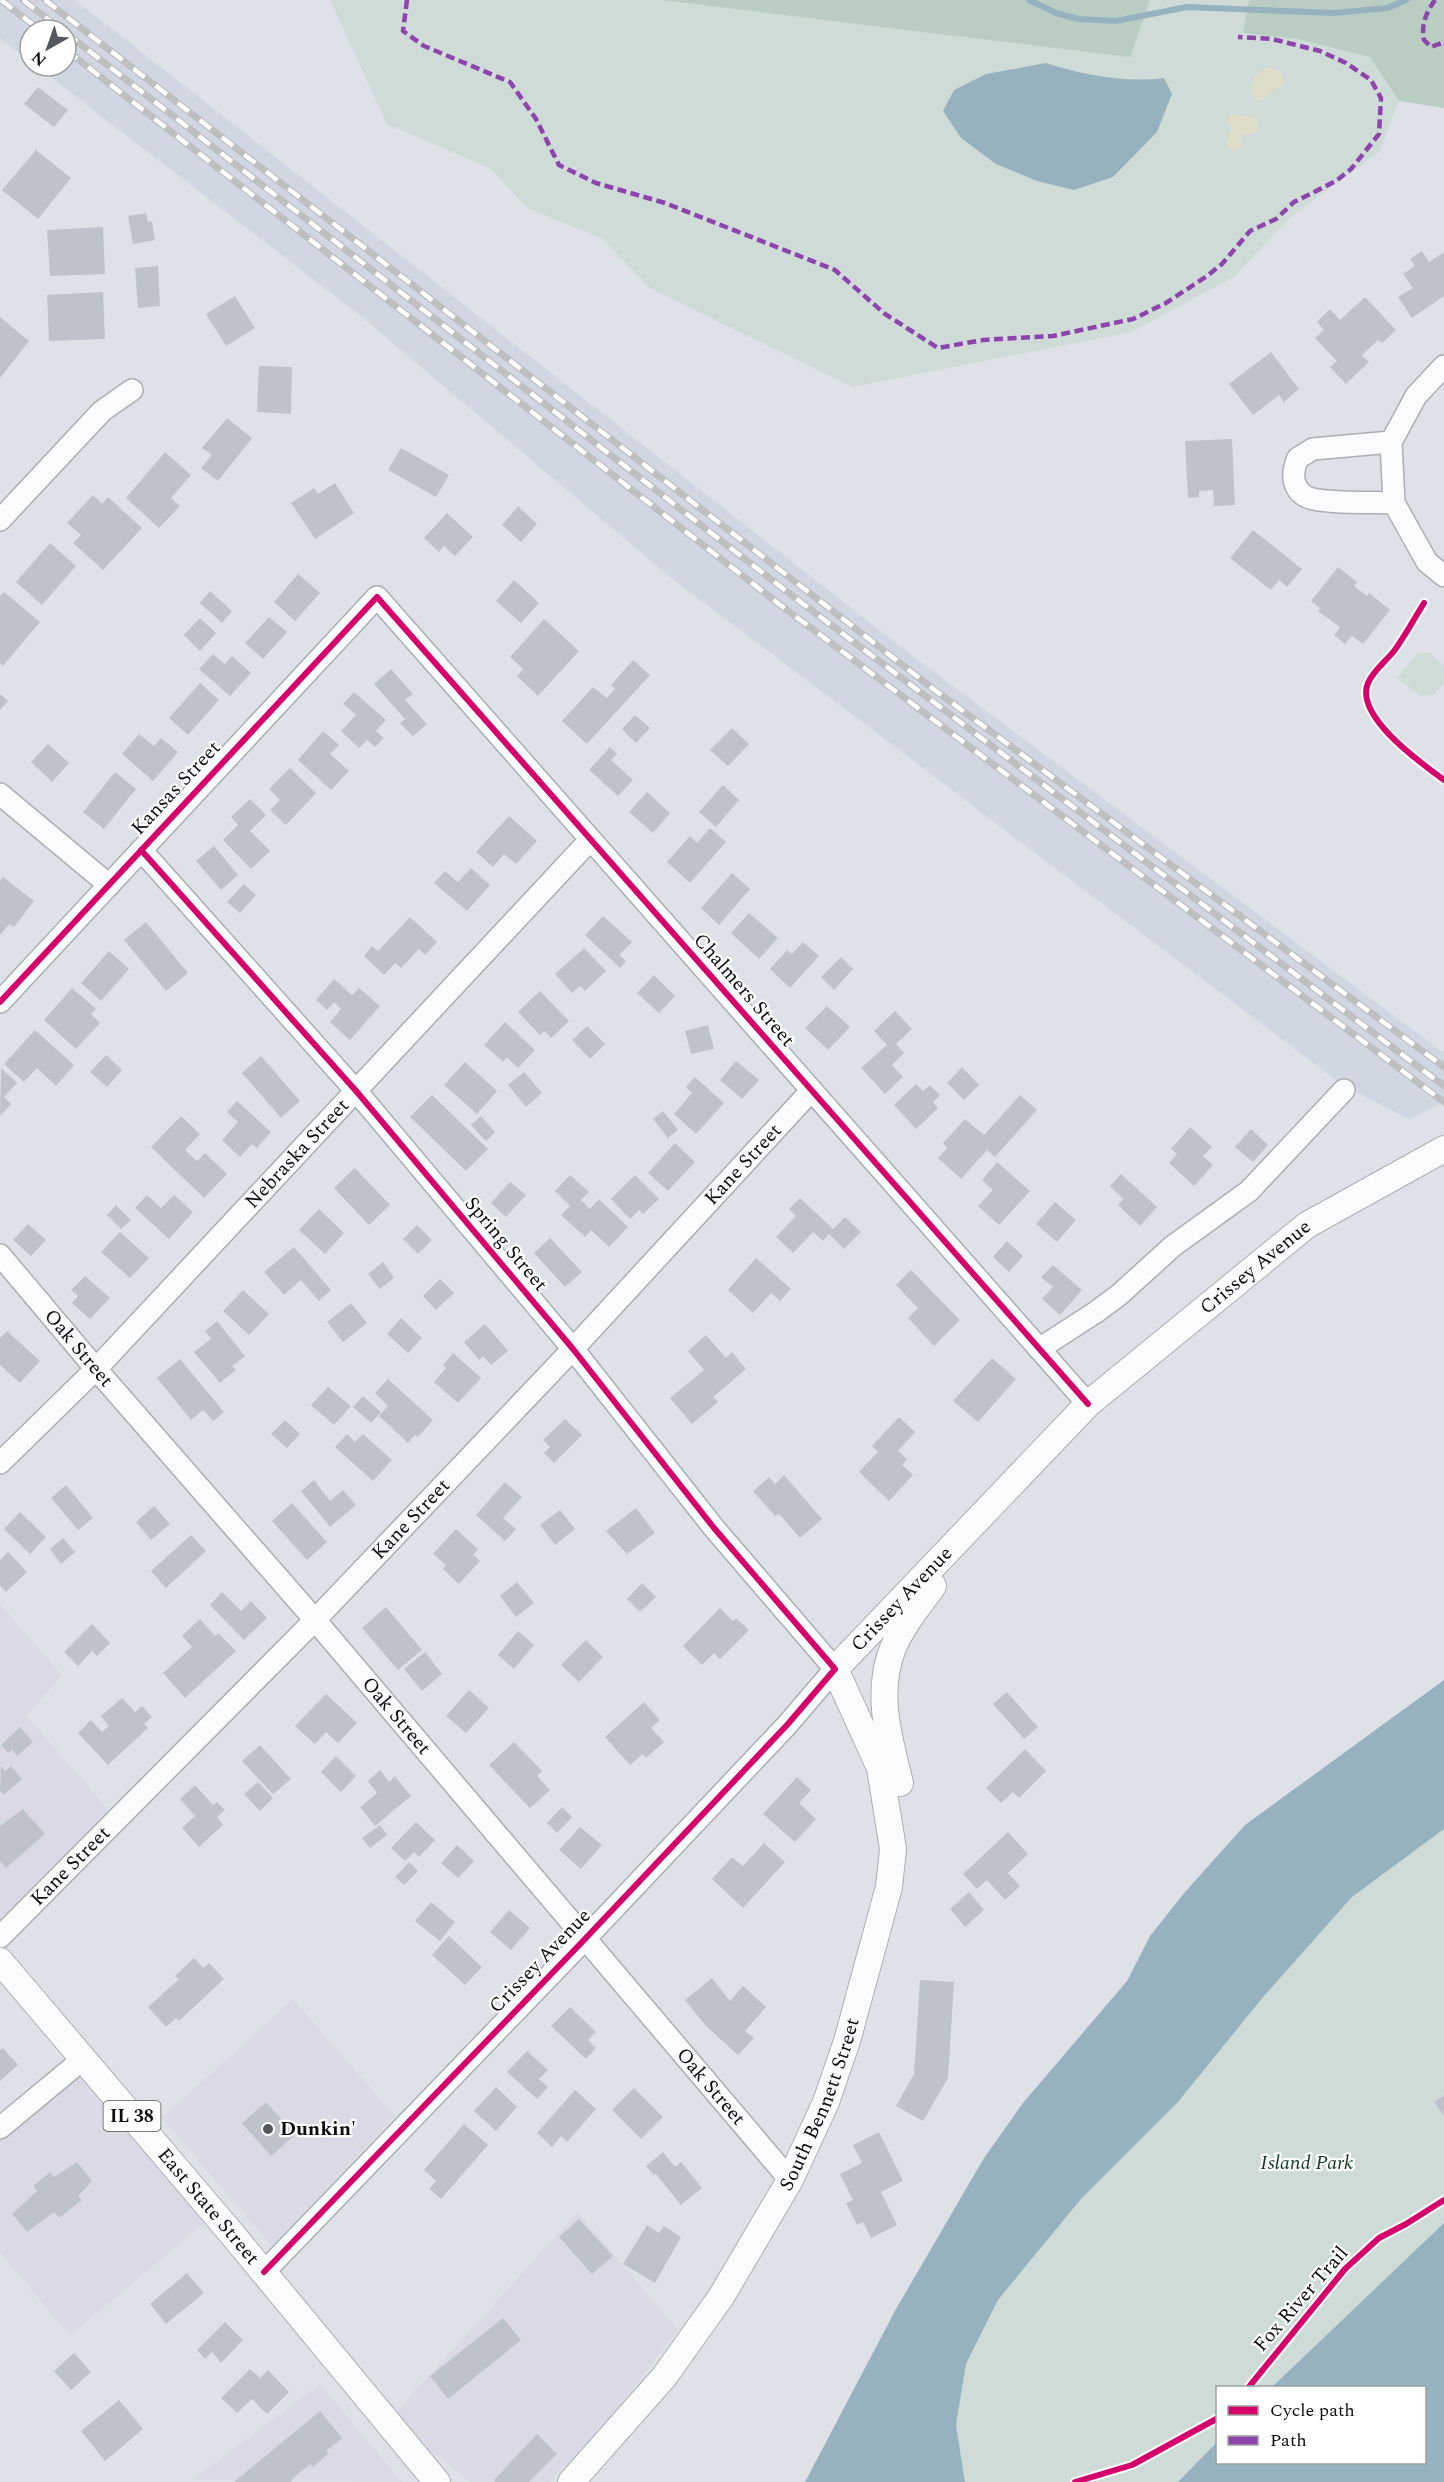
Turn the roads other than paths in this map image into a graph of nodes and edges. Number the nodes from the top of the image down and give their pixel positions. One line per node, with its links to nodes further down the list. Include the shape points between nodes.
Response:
1 (1444, 366): 3 (street, via 1416,396)
2 (132, 390): 5 (street, via 102,411)
3 (1391, 442): 4 (street); 4 (street, via 1313,449 1298,458 1293,475 1299,490 1312,499)
4 (1394, 502): 6 (street, via 1427,562)
5 (0, 520)
6 (1444, 576)
7 (377, 597): 9 (street, Chalmers Street); 10 (street, Kansas Street)
8 (0, 794): 11 (street)
9 (590, 840): 14 (street, Chalmers Street); 15 (street, Nebraska Street)
10 (141, 850): 11 (street, Kansas Street); 15 (street, Spring Street)
11 (109, 885): 12 (street, Kansas Street)
12 (0, 1002)
13 (1344, 1090): 19 (street, via 1249,1191 1173,1246 1096,1312)
14 (811, 1091): 18 (street, Kane Street); 19 (street, Chalmers Street)
15 (357, 1092): 18 (street, Spring Street); 20 (street, Nebraska Street)
16 (1444, 1149): 21 (main road, Crissey Avenue, via 1307,1225)
17 (0, 1255): 20 (street, Oak Street)
18 (573, 1349): 24 (street, Kane Street); 25 (street, Spring Street, via 714,1528)
19 (1039, 1349): 21 (street, Chalmers Street)
20 (96, 1370): 22 (street, Nebraska Street); 24 (street, Oak Street)
21 (1088, 1404): 23 (main road, Crissey Avenue)
22 (0, 1463)
23 (996, 1502): 25 (main road, Crissey Avenue); 26 (main road, via 917,1608 893,1647 884,1678 884,1706 900,1786 900,1817)
24 (315, 1620): 27 (street, Kane Street); 28 (street, Oak Street)
25 (835, 1669): 26 (main road, South Bennett Street, via 880,1768); 28 (street, Crissey Avenue)
26 (893, 1849): 32 (main road, South Bennett Street, via 889,1887 848,2040 826,2102)
27 (0, 1937)
28 (584, 1940): 32 (street, Oak Street); 33 (street, Crissey Avenue)
29 (0, 1961): 30 (main road, East State Street / IL 38)
30 (83, 2059): 31 (street); 33 (main road, East State Street / IL 38)
31 (0, 2128)
32 (790, 2180): 35 (main road, South Bennett Street, via 722,2297 664,2377)
33 (264, 2272): 34 (main road, East State Street / IL 38)
34 (438, 2482)
35 (571, 2482)

